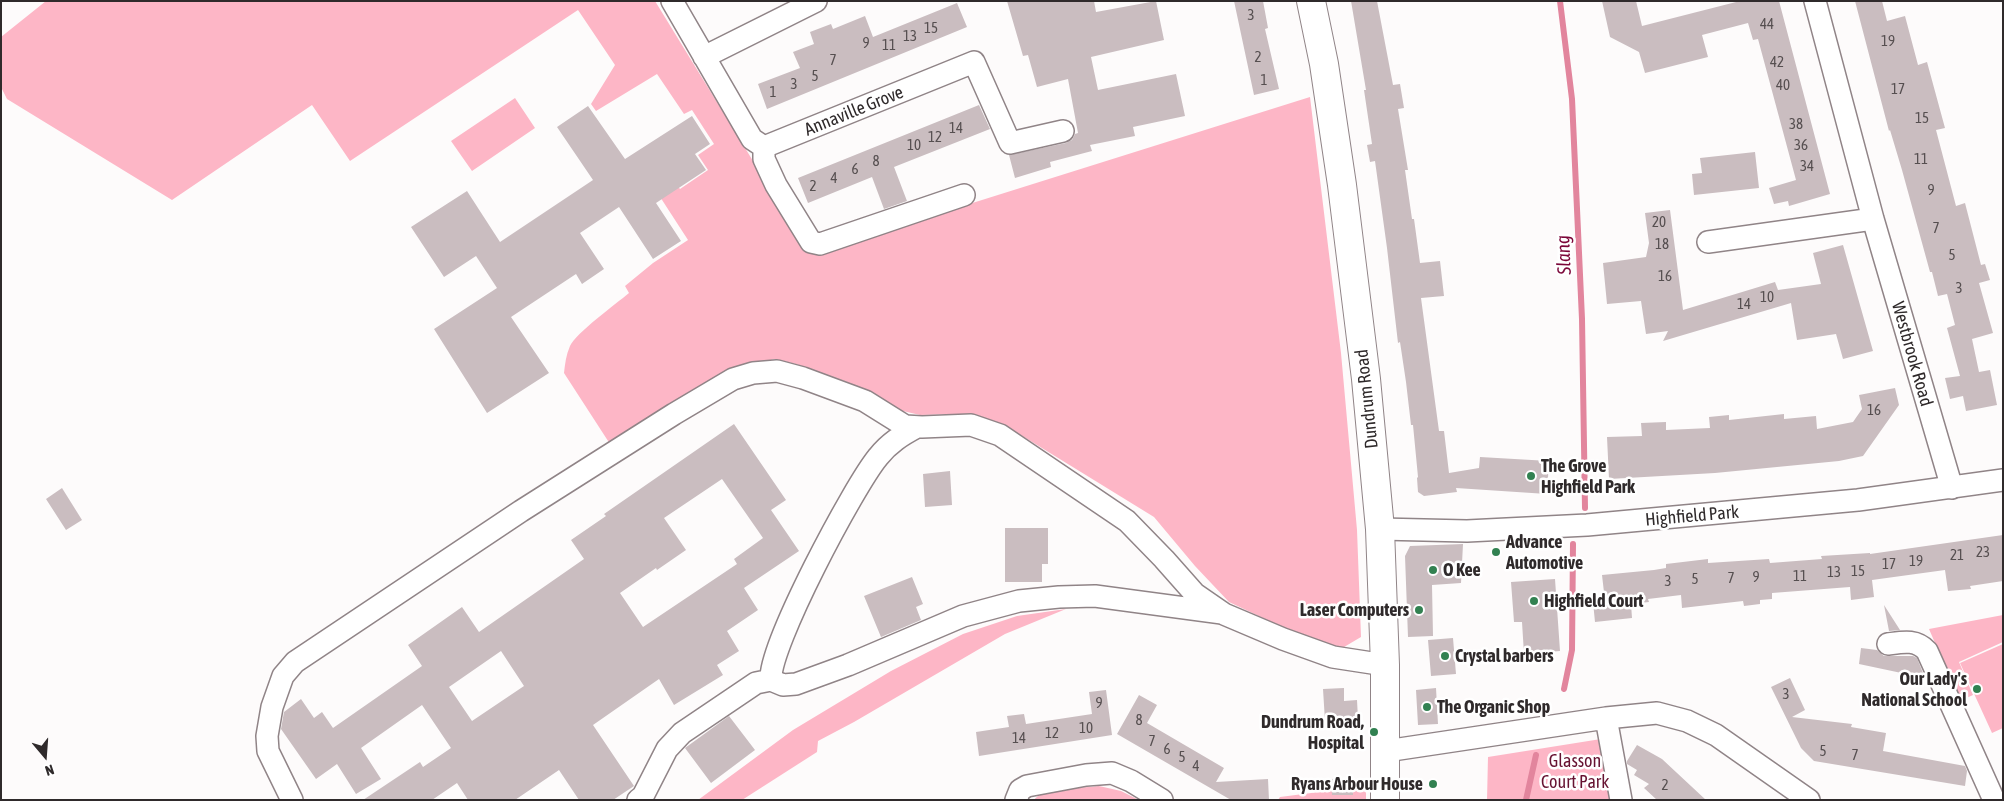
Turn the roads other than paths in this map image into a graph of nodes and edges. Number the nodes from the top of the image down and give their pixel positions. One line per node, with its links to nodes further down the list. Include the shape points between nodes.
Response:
1 (672, 1): 5 (street)
2 (816, 1): 5 (street)
3 (1311, 1): 14 (main road, Dundrum Road, via 1342,185 1366,379)
4 (1815, 1): 9 (street, Westbrook Road)
5 (704, 57): 7 (street, via 752,139)
6 (1062, 130): 7 (street, Annaville Grove, via 1010,143 974,62)
7 (764, 147): 8 (street, via 764,159 776,185 811,242 820,244)
8 (964, 195)
9 (1873, 219): 10 (street); 13 (street, Westbrook Road)
10 (1708, 242)
11 (917, 427): 15 (street, via 971,425 1000,435 1127,521 1195,594); 18 (street, via 892,441 863,479 796,605 779,644 770,672); 21 (street, via 905,426 865,401 777,371 733,379 674,414 521,511 295,662 282,676 267,736 268,751)
12 (2003, 480): 13 (street, Highfield Park)
13 (1952, 488): 14 (street, Highfield Park, via 1811,505 1562,527 1467,531)
14 (1380, 529): 17 (main road, Dundrum Road)
15 (1224, 614): 17 (street, via 1334,657); 18 (street, via 1094,596 1019,602 963,616 796,684 782,685)
16 (1888, 644): 28 (street, via 1912,642 1927,651)
17 (1385, 665): 20 (main road, Dundrum Road)
18 (771, 680): 22 (street, via 756,683 682,733 667,749 644,796)
19 (1606, 718): 20 (street); 26 (street); 27 (street, via 1657,713 1687,721 1716,735)
20 (1386, 751): 25 (main road, Dundrum Road)
21 (292, 800)
22 (638, 800)
23 (1016, 800): 24 (street, via 1020,790 1027,786 1102,773 1121,776)
24 (1162, 800)
25 (1385, 800)
26 (1621, 800)
27 (1809, 800)
28 (1994, 800)

